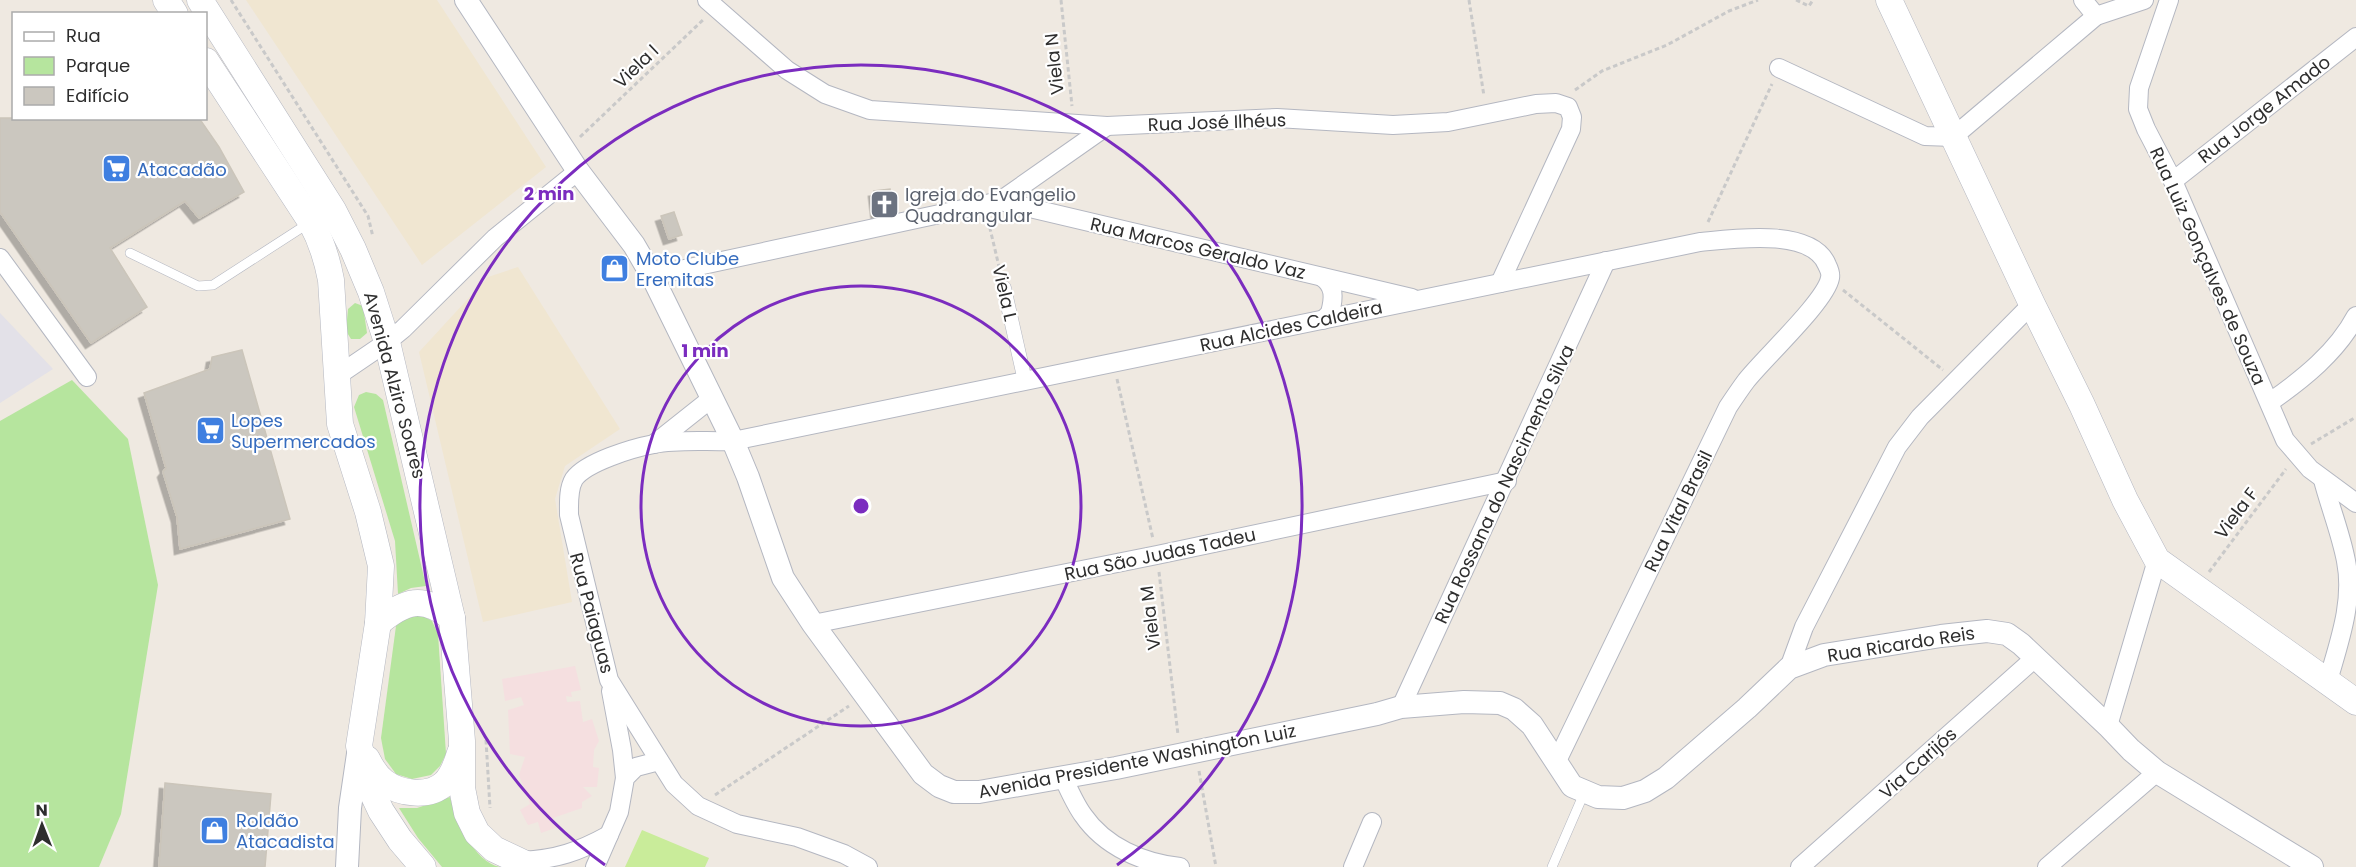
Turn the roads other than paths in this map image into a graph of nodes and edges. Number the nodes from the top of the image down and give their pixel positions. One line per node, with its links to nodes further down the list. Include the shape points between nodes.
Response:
1 (200, 0): 30 (main road, Avenida Alziro Soares, via 333,210 353,249)
2 (466, 0): 14 (street, Avenida Presidente Washington Luiz)
3 (1888, 0): 13 (main road)
4 (2083, 0): 8 (street)
5 (2144, 0): 8 (street)
6 (2169, 0): 15 (street, Rua Luiz Gonçalves de Souza, via 2139,88 2138,109)
7 (712, 3): 12 (street, Rua José Ilhéus, via 787,70 825,94 870,110)
8 (2096, 16): 13 (street)
9 (2356, 38): 15 (street, Rua Jorge Amado)
10 (207, 63): 17 (main road)
11 (1779, 68): 13 (street, via 1925,136)
12 (1107, 126): 16 (street); 24 (street, Rua José Ilhéus, via 1277,118 1393,125 1448,122 1536,104 1568,107 1571,129)
13 (1953, 137): 27 (main road)
14 (578, 171): 21 (street, Avenida Presidente Washington Luiz, via 634,245); 30 (street, via 495,238)
15 (2173, 181): 35 (street, Rua Luiz Gonçalves de Souza)
16 (992, 203): 21 (street, Rua Marcos Geraldo Vaz); 22 (street, Rua Marcos Geraldo Vaz)
17 (311, 222): 18 (lane, via 213,285 198,286); 31 (main road, via 320,237 331,280)
18 (130, 253)
19 (0, 258): 32 (street)
20 (1606, 261): 23 (street, Rua Alcides Caldeira, via 1700,242 1756,237 1813,248 1825,259); 24 (street, Rua Alcides Caldeira); 39 (street, Rua Rossana do Nascimento Silva)
21 (652, 276): 34 (street, Avenida Presidente Washington Luiz)
22 (1322, 277): 26 (street, Rua Marcos Geraldo Vaz); 29 (street, Rua Marcos Geraldo Vaz, via 1333,290 1330,313)
23 (1830, 279): 56 (street, Rua Vital Brasil, via 1821,297 1728,407)
24 (1500, 283): 26 (street, Rua Alcides Caldeira)
25 (1004, 288): 33 (street, Viela L)
26 (1419, 300): 29 (street, Rua Alcides Caldeira)
27 (2031, 304): 41 (main road); 46 (street, via 1920,417 1897,447 1804,627)
28 (2356, 316): 35 (street, via 2327,354)
29 (1323, 320): 33 (street, Rua Alcides Caldeira)
30 (387, 342): 31 (street); 42 (main road, Avenida Alziro Soares)
31 (337, 376): 43 (main road, via 340,424 381,566)
32 (87, 377)
33 (1025, 381): 36 (street, Rua Alcides Caldeira)
34 (712, 398): 36 (street, Avenida Presidente Washington Luiz); 37 (street, Rua Paiaguas)
35 (2270, 402): 38 (street, Rua Luiz Gonçalves de Souza, via 2285,440)
36 (733, 441): 37 (street, Rua Paiaguas); 44 (street, Avenida Presidente Washington Luiz, via 783,578)
37 (654, 444): 47 (street, Rua Paiaguas, via 583,470 573,480 568,497 574,542)
38 (2323, 480): 40 (street, Rua Luiz Gonçalves de Souza); 48 (street, via 2346,562 2348,595)
39 (1507, 481): 44 (street, Rua São Judas Tadeu); 51 (street, Rua Rossana do Nascimento Silva)
40 (2356, 503)
41 (2157, 560): 48 (main road); 52 (street)
42 (453, 618): 43 (main road, via 436,606 408,603); 53 (main road, Avenida Alziro Soares)
43 (378, 623): 54 (main road)
44 (813, 624): 58 (street, Avenida Presidente Washington Luiz, via 923,774 946,789 979,792)
45 (2036, 658): 46 (street, Rua Ricardo Reis, via 2007,634 1987,632 1824,655); 52 (street, Rua Ricardo Reis); 71 (street, Via Carijós)
46 (1789, 668): 60 (street, Rua Ricardo Reis, via 1690,759 1645,791 1623,798 1598,797)
47 (609, 680): 55 (street, Rua Paiaguas); 59 (street)
48 (2328, 681): 49 (main road)
49 (2356, 702)
50 (1500, 703): 51 (street, Avenida Presidente Washington Luiz); 56 (street, Rua Ricardo Reis, via 1532,725)
51 (1401, 707): 58 (street, Avenida Presidente Washington Luiz)
52 (2108, 726): 57 (street, Rua Ricardo Reis)
53 (462, 741): 54 (main road, via 452,774 444,784 426,793 406,792 384,782); 63 (main road, Avenida Alziro Soares, via 462,788 467,813 477,833 494,849)
54 (359, 746): 64 (main road, via 381,811); 65 (street)
55 (659, 761): 59 (street, via 636,767); 67 (street, Rua Paiaguas, via 674,784 698,806 737,824 796,837 844,854)
56 (1556, 763): 60 (street, Rua Ricardo Reis, via 1572,786)
57 (2157, 772): 72 (street); 73 (street, Rua Ricardo Reis)
58 (1063, 777): 68 (street, via 1082,814 1116,847 1141,858)
59 (625, 778): 62 (street)
60 (1585, 791): 70 (lane)
61 (1372, 822): 69 (street)
62 (609, 835): 63 (street, via 584,849); 66 (street)
63 (527, 864)
64 (421, 866)
65 (347, 867)
66 (595, 867)
67 (868, 867)
68 (1180, 867)
69 (1353, 867)
70 (1552, 867)
71 (1800, 867)
72 (2047, 867)
73 (2312, 867)

